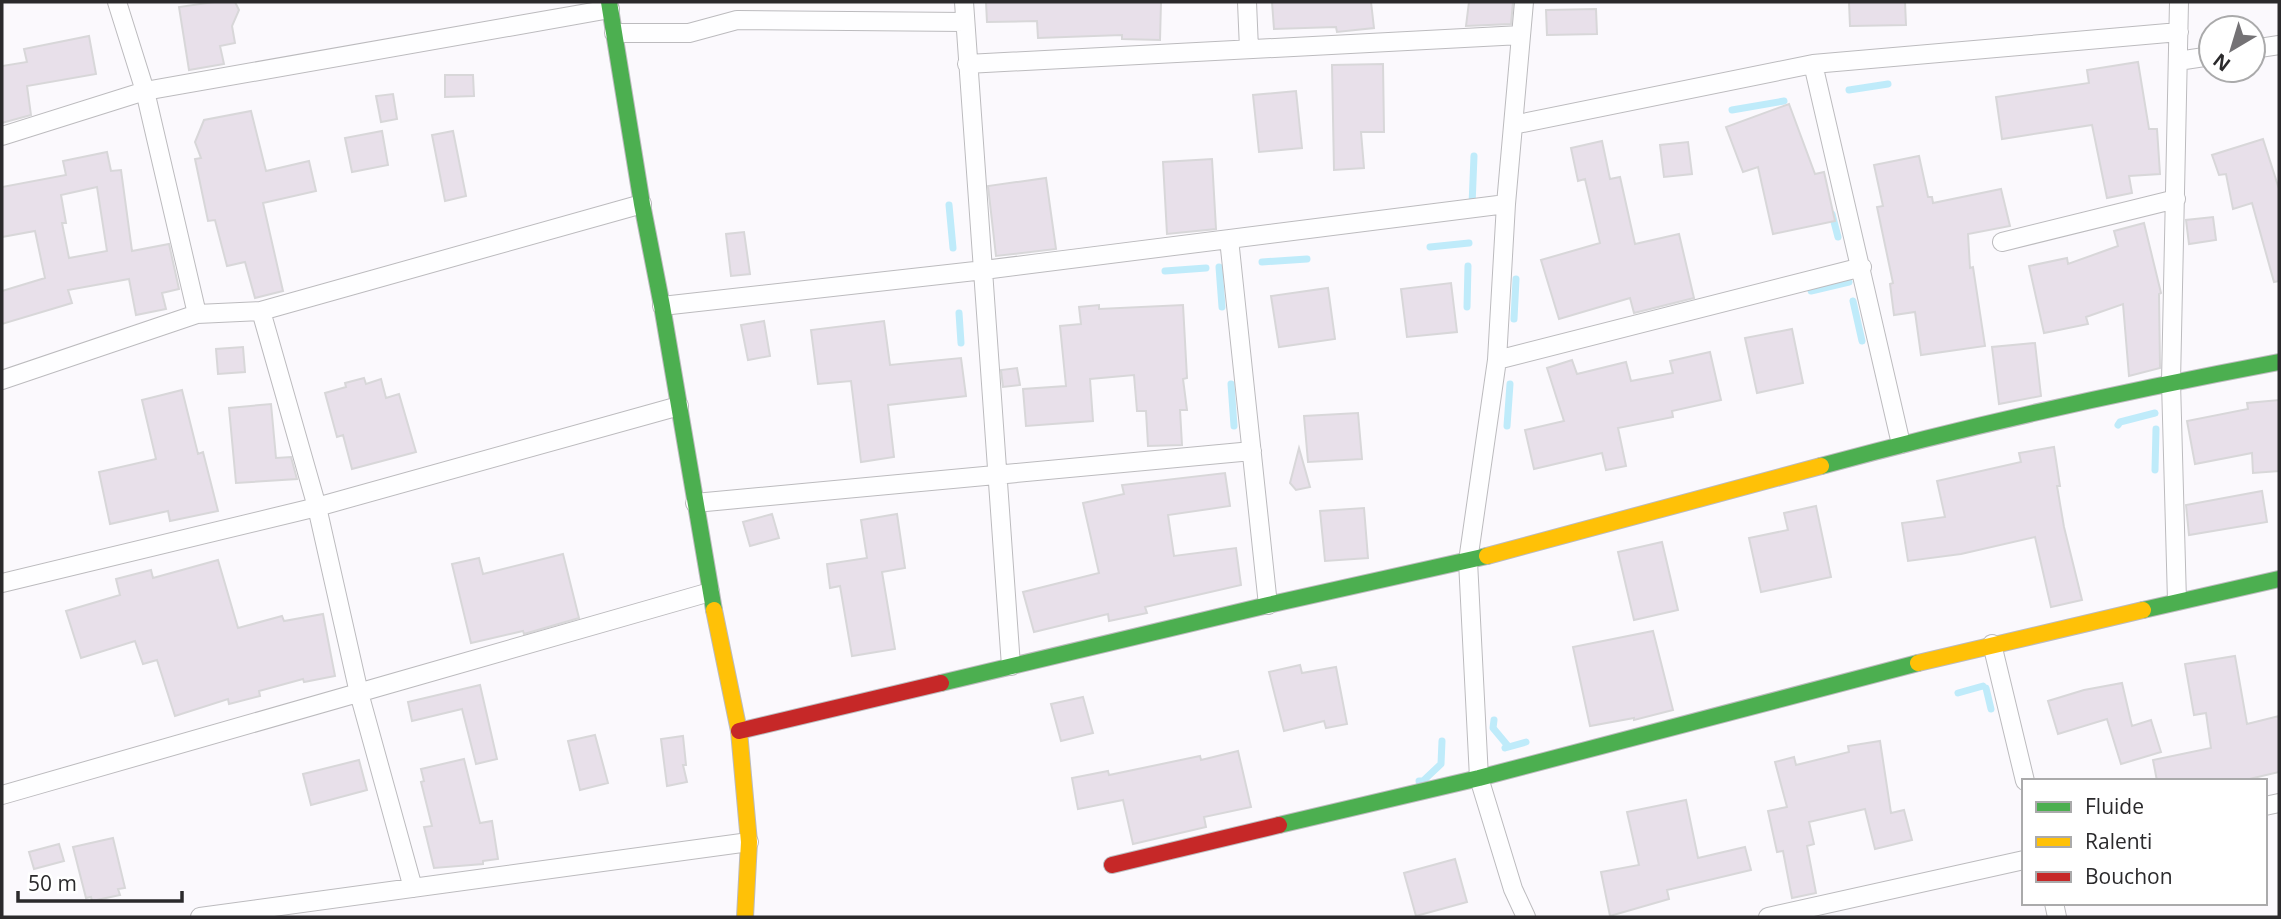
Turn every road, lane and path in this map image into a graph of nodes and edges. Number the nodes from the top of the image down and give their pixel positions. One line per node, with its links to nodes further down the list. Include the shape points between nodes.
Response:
1 (117, 2): 16 (street)
2 (964, 2): 7 (street)
3 (1247, 2): 11 (street)
4 (1524, 2): 10 (street)
5 (2179, 2): 8 (street)
6 (610, 5): 9 (street); 16 (street)
7 (965, 22): 9 (street, via 737,20 689,33); 14 (street)
8 (2179, 32): 13 (street); 15 (street)
9 (614, 33): 20 (street)
10 (1521, 35): 11 (street); 17 (street)
11 (1249, 49): 14 (street)
12 (2197, 58): 13 (street)
13 (2178, 61): 19 (street)
14 (967, 64): 25 (street)
15 (1813, 64): 17 (street); 24 (street)
16 (145, 91): 18 (street); 28 (street)
17 (1513, 125): 21 (street)
18 (2, 136)
19 (2176, 199): 23 (street); 32 (street)
20 (642, 204): 26 (street); 27 (street)
21 (1506, 204): 22 (street); 29 (street)
22 (1229, 239): 25 (street); 35 (street)
23 (2002, 242)
24 (1862, 267): 29 (street); 34 (street)
25 (985, 270): 26 (street); 36 (street)
26 (662, 306): 33 (street)
27 (261, 311): 28 (street); 38 (street)
28 (197, 314): 31 (street)
29 (1497, 360): 39 (street)
30 (2279, 362): 32 (street)
31 (2, 380)
32 (2171, 382): 34 (street); 43 (street)
33 (679, 406): 37 (street); 38 (street)
34 (1901, 444): 39 (street)
35 (1252, 451): 36 (street); 44 (street)
36 (998, 474): 37 (street); 46 (street)
37 (695, 503): 42 (street)
38 (317, 507): 41 (street); 47 (street)
39 (1468, 561): 44 (street); 49 (street)
40 (2279, 579): 43 (street)
41 (2, 583)
42 (710, 592): 47 (street); 48 (street)
43 (2177, 601): 45 (street)
44 (1268, 605): 46 (street)
45 (1992, 644): 49 (street); 50 (street)
46 (1010, 666): 48 (street)
47 (359, 693): 51 (street); 55 (street)
48 (739, 730): 52 (street)
49 (1479, 778): 54 (street); 58 (street)
50 (2025, 779)
51 (2, 795)
52 (749, 842): 55 (street); 57 (street)
53 (2022, 860): 59 (street)
54 (1112, 865)
55 (413, 888): 56 (street)
56 (200, 917)
57 (745, 917)
58 (1526, 917)
59 (1768, 917)

